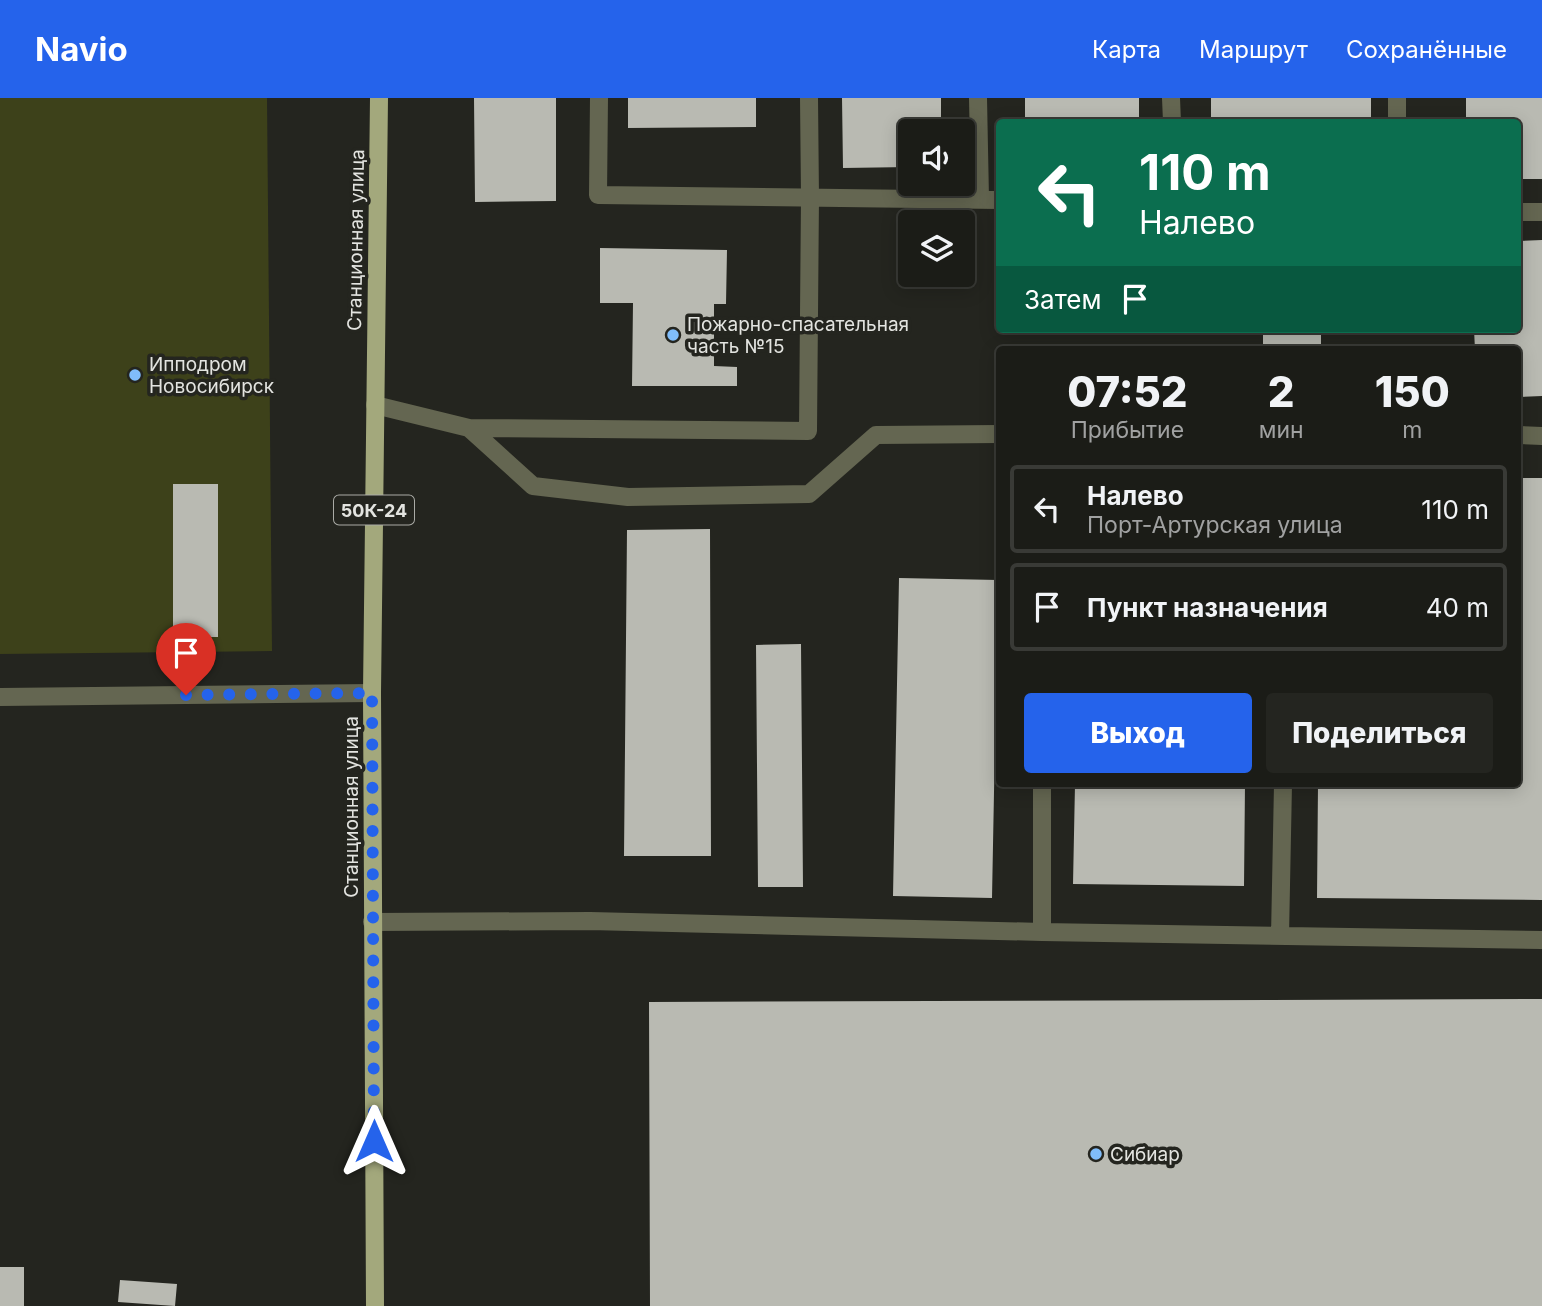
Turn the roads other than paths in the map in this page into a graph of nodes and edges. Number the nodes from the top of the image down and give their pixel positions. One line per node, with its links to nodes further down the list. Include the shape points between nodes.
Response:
1 (379, 98): 14 (main road, Станционная улица / 50К-24)
2 (599, 98): 9 (street, via 598,195)
3 (809, 98): 9 (street)
4 (978, 98): 10 (street)
5 (1171, 98): 7 (street)
6 (1398, 98): 8 (street)
7 (1172, 119)
8 (1397, 119)
9 (810, 197): 10 (street); 15 (street, via 808,431)
10 (980, 198): 11 (street)
11 (996, 200)
12 (1521, 212): 13 (street)
13 (1542, 212)
14 (375, 405): 15 (street); 19 (main road, Станционная улица / 50К-24)
15 (469, 428): 16 (street, via 533,486 628,497 809,494 876,435)
16 (996, 434)
17 (1521, 435): 18 (street)
18 (1542, 436)
19 (372, 693): 20 (street); 23 (main road, Станционная улица / 50К-24)
20 (0, 696)
21 (1042, 787): 24 (street)
22 (1283, 787): 25 (street)
23 (372, 922): 24 (street, via 590,921); 27 (main road, Станционная улица / 50К-24)
24 (1042, 932): 25 (street)
25 (1280, 936): 26 (street)
26 (1542, 940)
27 (375, 1306)

